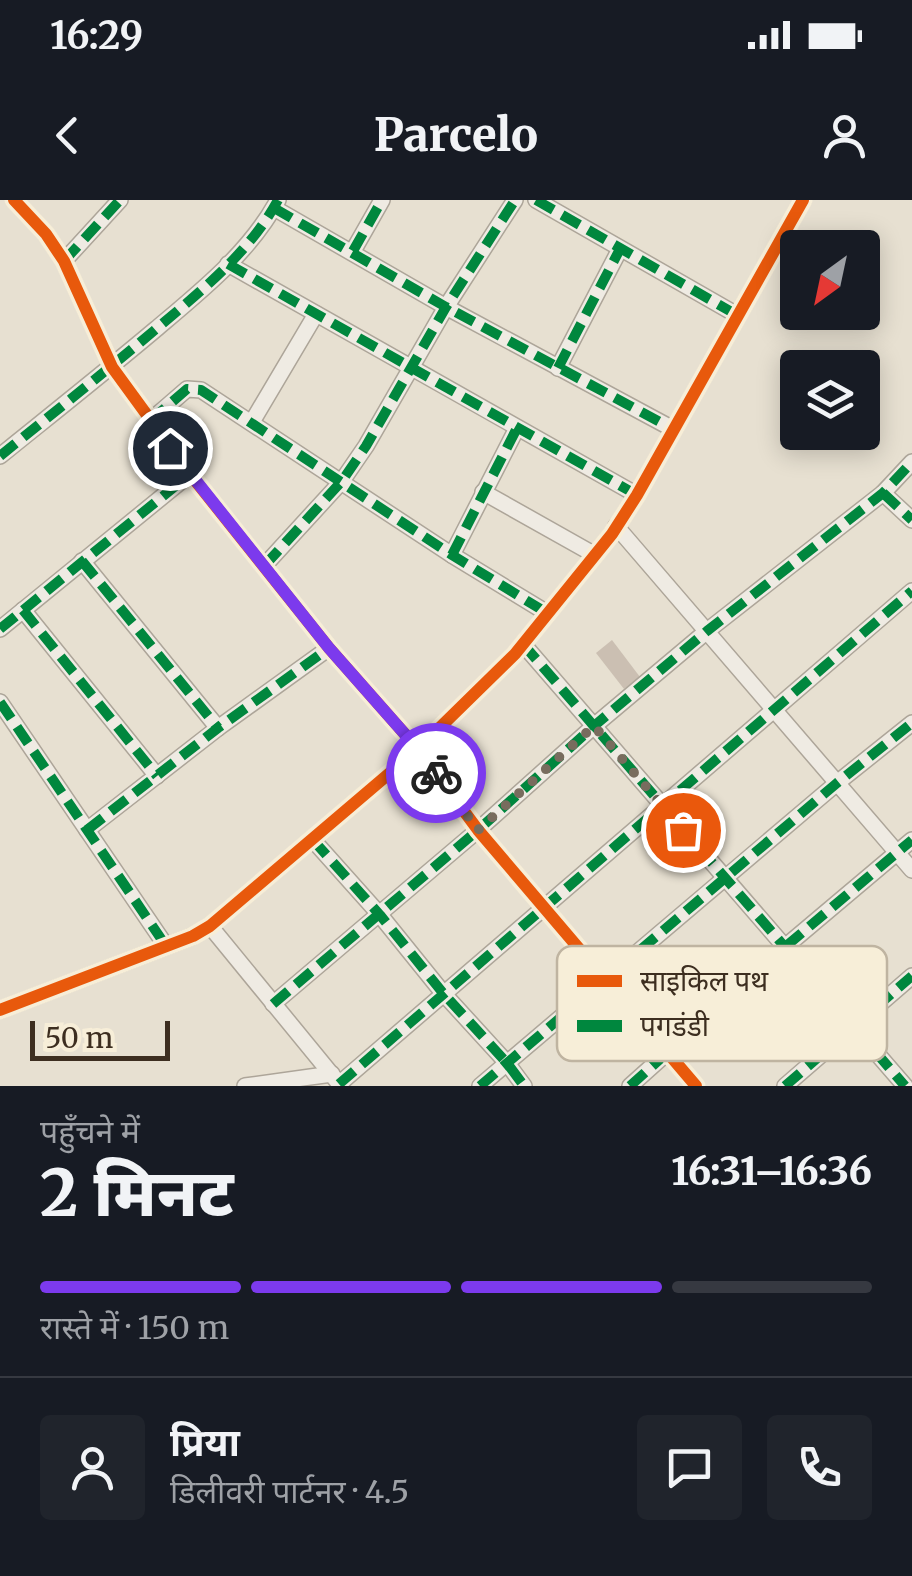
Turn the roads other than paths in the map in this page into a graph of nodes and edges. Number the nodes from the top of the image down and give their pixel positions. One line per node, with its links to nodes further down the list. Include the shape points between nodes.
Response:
1 (14, 200): 10 (street)
2 (120, 200): 10 (street)
3 (382, 200): 9 (street)
4 (514, 200): 12 (street)
5 (536, 200): 8 (street)
6 (803, 200): 14 (street)
7 (276, 204): 9 (street); 11 (street)
8 (620, 249): 14 (street); 17 (street)
9 (353, 251): 12 (street)
10 (64, 261): 15 (street)
11 (228, 264): 13 (street); 15 (street)
12 (446, 306): 16 (street); 17 (street)
13 (316, 314): 16 (street); 19 (street)
14 (737, 315): 21 (street)
15 (112, 367): 18 (street); 22 (street)
16 (412, 368): 20 (street); 25 (street)
17 (558, 368): 21 (street)
18 (150, 421): 19 (street, via 194,388); 24 (street)
19 (252, 422): 25 (street)
20 (517, 428): 26 (street); 28 (street)
21 (673, 429): 28 (street)
22 (0, 456)
23 (912, 462): 27 (street)
24 (190, 474): 33 (street); 34 (street)
25 (342, 481): 31 (street); 34 (street)
26 (483, 492): 31 (street); 32 (street)
27 (882, 493): 29 (street); 39 (street)
28 (637, 495): 30 (street)
29 (912, 520)
30 (616, 526): 32 (street); 39 (street)
31 (452, 555): 37 (street)
32 (595, 555): 37 (street)
33 (82, 561): 36 (street); 46 (street)
34 (265, 565): 41 (street)
35 (912, 592): 43 (street)
36 (23, 610): 38 (street); 48 (street)
37 (547, 614): 40 (street)
38 (0, 628)
39 (707, 631): 43 (street); 45 (street)
40 (523, 644): 45 (street); 47 (street)
41 (329, 648): 46 (street); 47 (street)
42 (0, 702): 51 (street)
43 (775, 711): 49 (street); 50 (street)
44 (912, 723): 49 (street)
45 (594, 726): 50 (street); 52 (street)
46 (218, 728): 48 (street)
47 (418, 749): 52 (street); 53 (street)
48 (157, 776): 51 (street)
49 (838, 783): 55 (street); 57 (street)
50 (662, 806): 57 (street); 58 (street)
51 (87, 830): 61 (street)
52 (478, 830): 58 (street); 59 (street)
53 (313, 840): 59 (street); 60 (street)
54 (912, 840): 55 (street)
55 (897, 852): 56 (street); 65 (street)
56 (912, 870)
57 (725, 878): 63 (street); 64 (street)
58 (546, 908): 62 (street); 67 (street)
59 (380, 914): 67 (street); 69 (street)
60 (210, 926): 61 (street); 69 (street)
61 (166, 946): 70 (street)
62 (577, 946)
63 (644, 946)
64 (783, 946)
65 (787, 946)
66 (912, 976): 68 (street)
67 (443, 993): 76 (street); 77 (street)
68 (887, 997)
69 (273, 1004): 77 (street)
70 (0, 1010)
71 (557, 1021): 76 (street)
72 (659, 1061): 81 (street)
73 (676, 1061): 82 (street)
74 (813, 1061): 83 (street)
75 (883, 1061): 84 (street)
76 (507, 1064): 79 (street); 80 (street)
77 (337, 1081): 78 (street)
78 (245, 1086)
79 (480, 1086)
80 (524, 1086)
81 (630, 1086)
82 (696, 1086)
83 (785, 1086)
84 (905, 1086)

